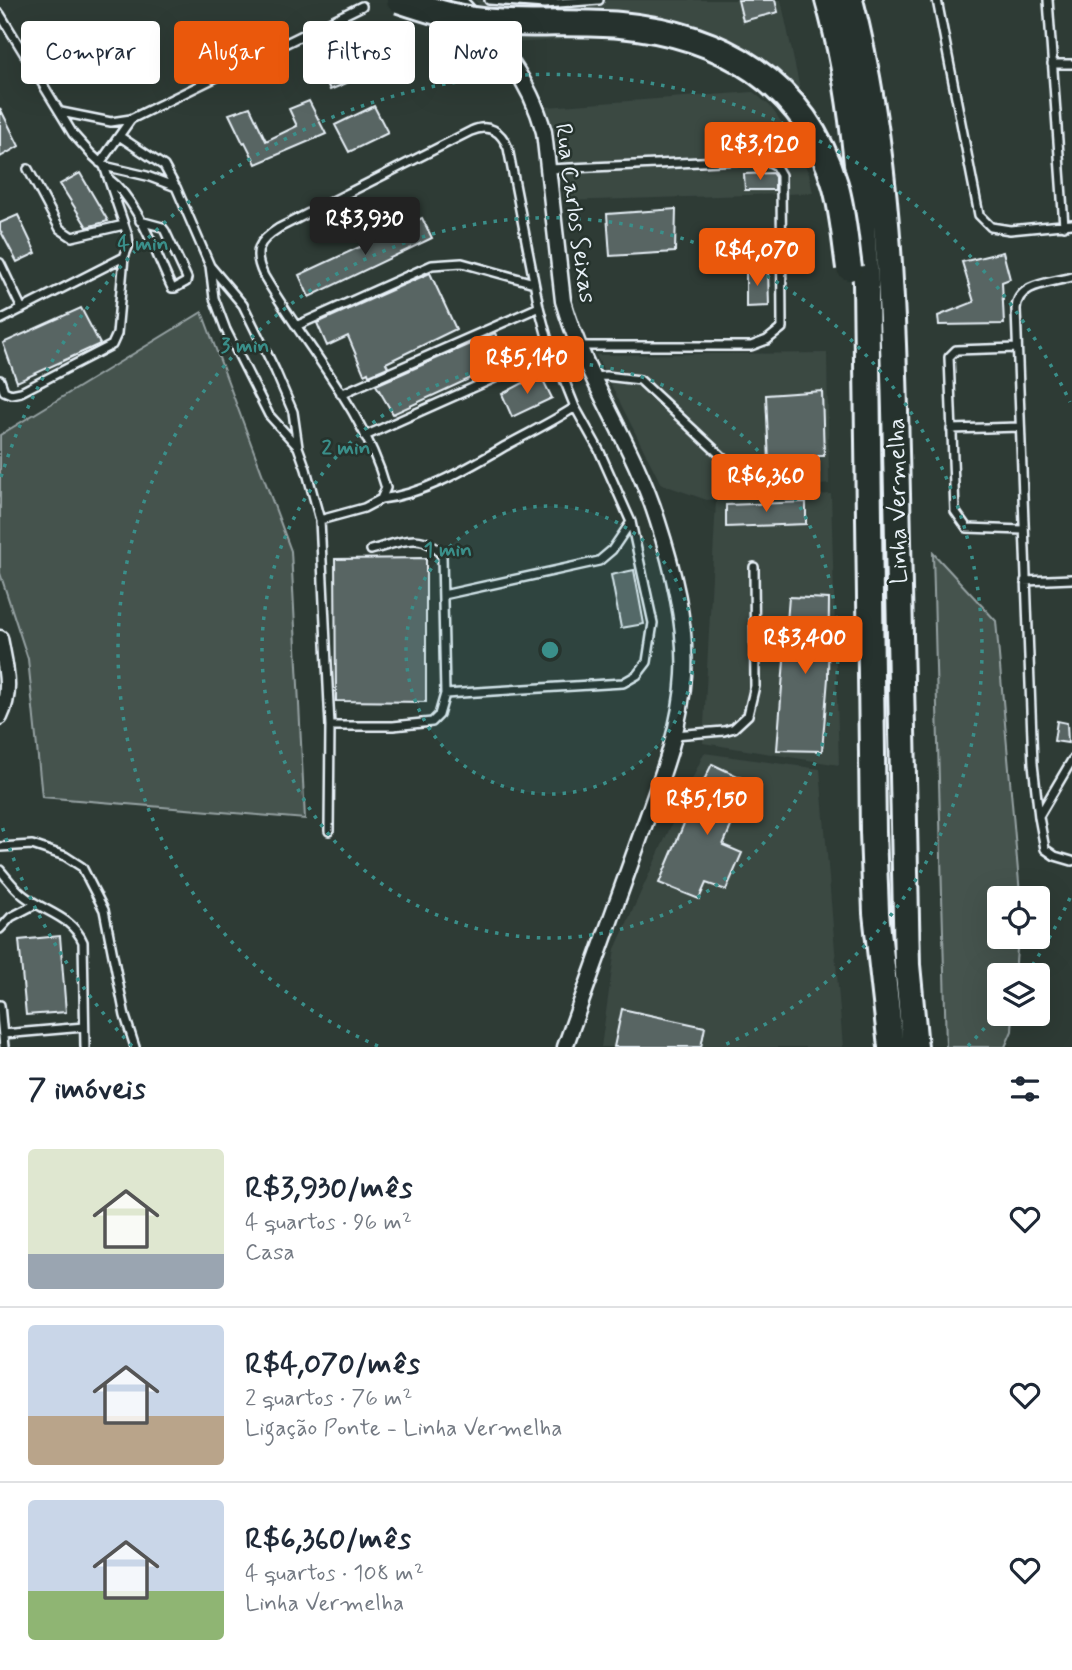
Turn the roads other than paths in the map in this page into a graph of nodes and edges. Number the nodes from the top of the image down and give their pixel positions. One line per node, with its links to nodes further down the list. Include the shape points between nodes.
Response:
1 (399, 0): 44 (highway, bridge, via 481,21 648,28 690,38 746,62 771,82 821,148 838,193)
2 (458, 0): 18 (street, Rua Carlos Seixas, via 494,38 532,94)
3 (489, 0): 4 (lane, via 545,4)
4 (599, 0)
5 (828, 0): 44 (highway, Linha Vermelha, via 844,70 861,204 868,308)
6 (850, 0): 76 (highway, Linha Vermelha, via 871,96 887,211 907,965)
7 (937, 0): 23 (lane, via 979,215 990,227 1000,229)
8 (1048, 0): 11 (lane)
9 (362, 6): 14 (lane)
10 (0, 14): 13 (lane)
11 (1052, 64): 12 (lane); 23 (lane)
12 (1072, 64)
13 (61, 112): 14 (lane, via 111,122); 16 (lane, via 73,134)
14 (131, 119): 15 (lane)
15 (119, 136): 16 (lane); 20 (lane, via 164,166)
16 (102, 164): 19 (lane); 20 (lane)
17 (27, 169): 22 (lane, via 66,235)
18 (549, 169): 33 (street, Rua Carlos Seixas, via 563,301); 33 (lane, via 764,159 775,165 781,176 782,328 751,346)
19 (108, 179): 21 (lane, via 120,187); 22 (lane)
20 (176, 187): 26 (lane)
21 (140, 222): 21 (lane, via 172,288 186,282 162,227)
22 (124, 225): 24 (lane, via 129,245)
23 (1068, 225)
24 (124, 257): 30 (lane); 37 (lane, via 112,345 21,392 4,391)
25 (0, 263): 30 (lane)
26 (210, 265): 43 (lane, via 243,305 275,370 293,412); 43 (lane, via 214,298 226,330 269,415)
27 (1072, 277): 34 (lane, via 1022,292 1016,299)
28 (534, 283): 29 (lane); 32 (lane, via 463,263 432,265); 32 (lane, via 508,148 498,131 478,128 264,238 258,248 258,264)
29 (539, 307): 35 (lane); 38 (lane)
30 (22, 309): 31 (lane)
31 (0, 320)
32 (296, 326): 38 (lane)
33 (578, 346): 36 (street, Rua Carlos Seixas)
34 (1017, 348): 40 (lane); 41 (lane, via 956,350 949,357)
35 (553, 352): 39 (lane); 42 (lane)
36 (591, 377): 45 (lane, via 640,380); 59 (street, Rua Carlos Seixas, via 642,475 674,583 684,676)
37 (0, 380)
38 (341, 394): 42 (lane)
39 (575, 407): 46 (lane, via 423,489); 48 (lane)
40 (1020, 427): 41 (lane); 49 (lane)
41 (951, 429): 49 (lane, via 959,520 967,528)
42 (365, 436): 46 (lane, via 386,488)
43 (298, 447): 47 (lane)
44 (869, 452): 75 (highway, Linha Vermelha, via 873,832 876,913)
45 (730, 464)
46 (381, 499): 47 (lane)
47 (320, 520): 58 (lane)
48 (631, 522): 54 (lane, via 599,561); 56 (lane, via 653,623 647,662 637,675 622,683)
49 (1023, 530): 53 (lane)
50 (371, 550): 54 (lane, via 420,539 434,544 442,556)
51 (754, 568): 59 (lane, via 755,686 748,715 724,731)
52 (1072, 579): 53 (lane)
53 (1025, 581): 61 (lane)
54 (443, 595): 56 (lane)
55 (0, 638): 57 (street, via 8,692)
56 (445, 694): 58 (lane, via 432,722)
57 (0, 716)
58 (330, 726): 62 (lane)
59 (674, 735): 74 (street, Rua Carlos Seixas)
60 (1072, 761): 61 (lane)
61 (1039, 817): 64 (lane, via 1045,849)
62 (329, 831)
63 (0, 847): 73 (lane, via 32,845 82,867 104,911)
64 (1072, 861)
65 (0, 870): 66 (lane)
66 (36, 904): 67 (lane, via 11,917); 69 (lane, via 72,924 83,942)
67 (0, 929)
68 (0, 1005): 70 (lane)
69 (84, 1027): 70 (lane); 72 (lane)
70 (3, 1034): 71 (lane)
71 (4, 1047)
72 (85, 1047)
73 (135, 1047)
74 (565, 1047)
75 (891, 1047)
76 (915, 1047)

